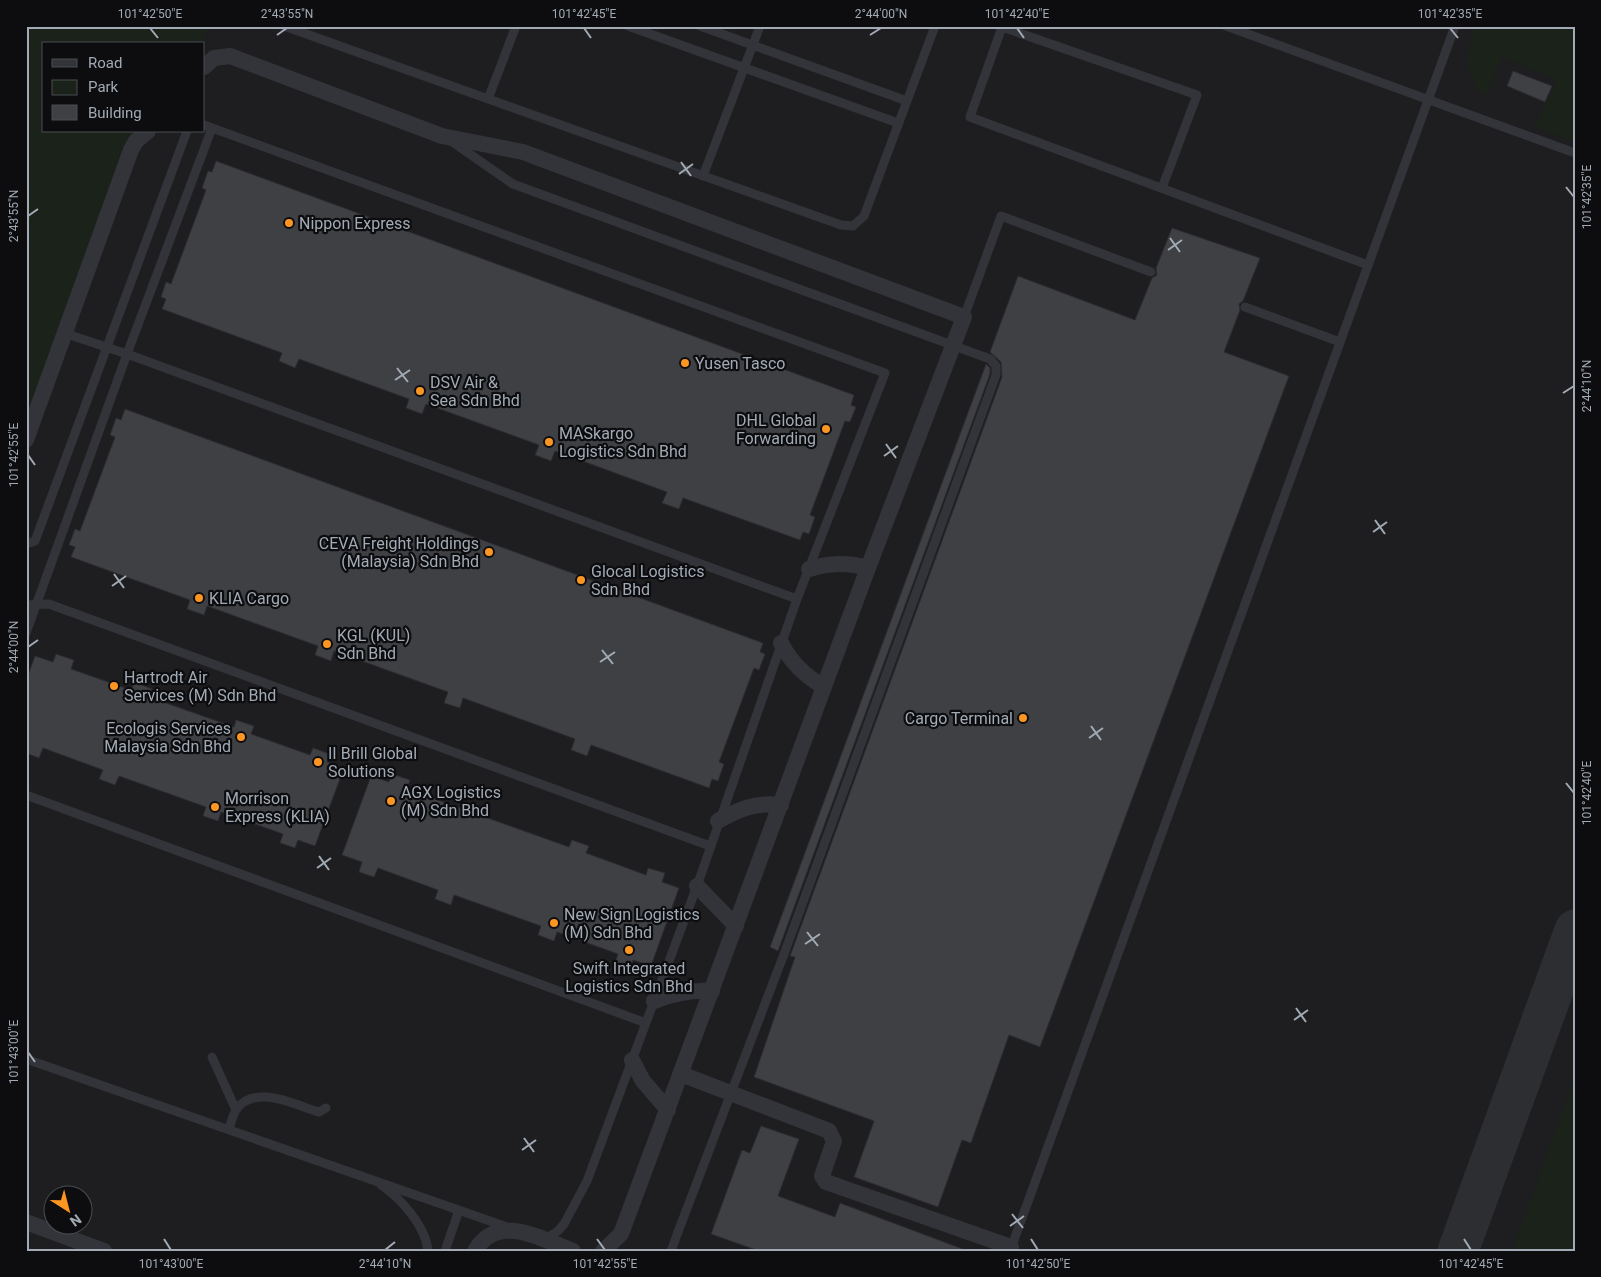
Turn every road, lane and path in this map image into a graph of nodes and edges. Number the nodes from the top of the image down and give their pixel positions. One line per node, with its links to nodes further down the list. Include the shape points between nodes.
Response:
1 (284, 26): 12 (lane)
2 (516, 26): 12 (lane)
3 (628, 26): 11 (lane)
4 (700, 26): 9 (lane)
5 (760, 26): 9 (lane)
6 (935, 26): 14 (lane)
7 (1226, 26): 13 (lane)
8 (1455, 26): 13 (lane)
9 (752, 45): 11 (lane); 14 (lane)
10 (205, 66): 19 (street, via 214,58 230,56)
11 (744, 68): 15 (lane); 21 (lane)
12 (488, 99): 21 (lane)
13 (1428, 100): 20 (lane); 23 (lane)
14 (907, 102): 15 (lane)
15 (898, 123): 21 (lane, via 864,216 853,226 841,225)
16 (208, 127): 30 (lane); 34 (lane, via 885,373)
17 (147, 132): 27 (street, via 131,150)
18 (187, 132): 29 (lane)
19 (442, 136): 26 (street, via 523,152); 71 (lane, bridge, via 514,184 990,359 996,366 996,375 784,954)
20 (1575, 153)
21 (703, 176)
22 (1162, 188): 22 (lane, via 970,117 1002,27 1198,95); 23 (lane)
23 (1368, 265): 28 (lane)
24 (1151, 272): 26 (lane, via 1001,216)
25 (1245, 307): 28 (lane)
26 (964, 317): 33 (street)
27 (64, 333): 29 (lane); 31 (street)
28 (1340, 342): 63 (lane)
29 (106, 347): 30 (lane); 32 (lane, via 35,541)
30 (127, 354): 35 (lane); 37 (lane)
31 (26, 440)
32 (26, 544)
33 (868, 568): 34 (street, via 839,563); 40 (street)
34 (809, 569): 35 (lane)
35 (797, 599): 39 (lane)
36 (26, 605): 37 (lane)
37 (36, 605): 38 (lane); 44 (lane, via 49,604)
38 (26, 633)
39 (782, 643): 40 (street, via 789,658 801,671); 43 (lane)
40 (824, 688): 42 (street)
41 (26, 795): 49 (lane)
42 (781, 804): 43 (street, via 750,805); 46 (street)
43 (718, 821): 44 (lane)
44 (710, 846): 45 (lane)
45 (697, 886): 46 (street); 48 (lane)
46 (736, 926): 47 (street)
47 (712, 991): 48 (street, via 692,990); 53 (street)
48 (654, 1001): 49 (lane)
49 (646, 1023): 52 (lane)
50 (26, 1058): 57 (lane)
51 (212, 1058): 55 (lane)
52 (632, 1060): 56 (street, via 643,1081); 62 (lane, via 574,1208 558,1231)
53 (681, 1074): 56 (street); 63 (street, via 829,1132 834,1141 822,1176 826,1182)
54 (326, 1108): 55 (lane, via 319,1112 266,1096 246,1101)
55 (236, 1110): 57 (lane)
56 (668, 1110): 64 (street, via 621,1234)
57 (229, 1128): 58 (lane)
58 (368, 1178): 59 (lane); 66 (lane, via 393,1194 412,1216)
59 (459, 1210): 61 (lane); 67 (lane)
60 (26, 1222): 65 (street)
61 (512, 1229): 62 (street); 68 (street, via 490,1234)
62 (543, 1240): 69 (lane); 70 (street)
63 (1010, 1249)
64 (605, 1250)
65 (104, 1251)
66 (428, 1251)
67 (444, 1251)
68 (474, 1251)
69 (556, 1251)
70 (572, 1251)
71 (671, 1251)

